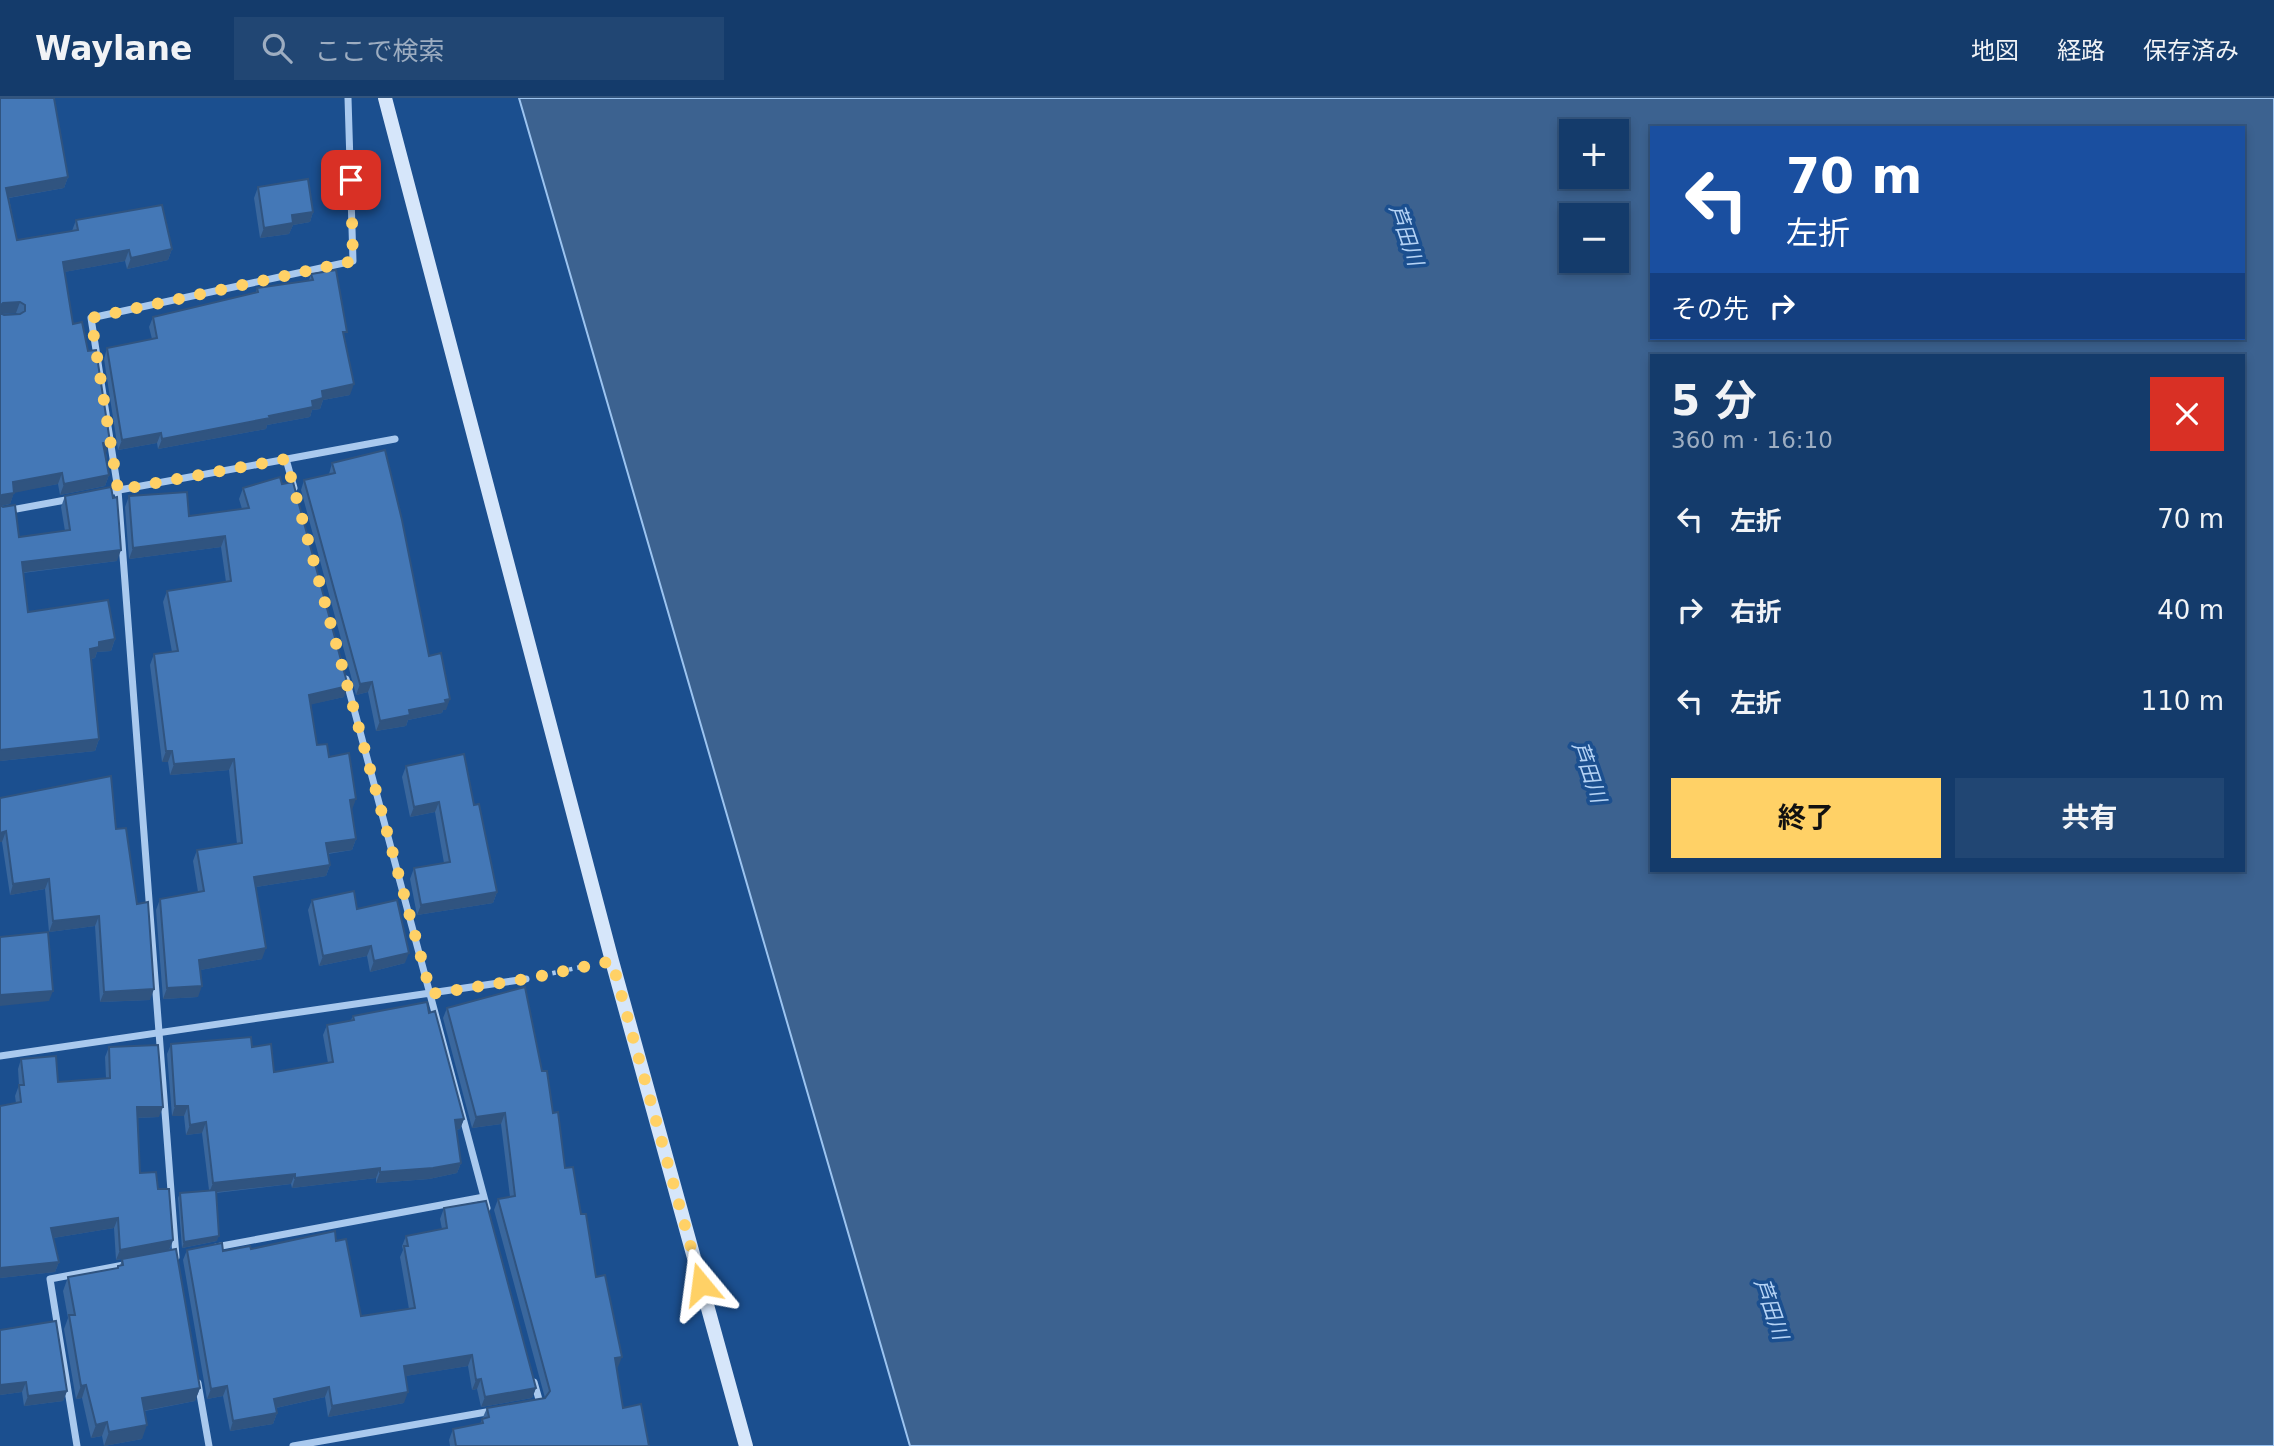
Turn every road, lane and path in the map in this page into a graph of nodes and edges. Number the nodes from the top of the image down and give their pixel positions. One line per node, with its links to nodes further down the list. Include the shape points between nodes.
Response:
1 (348, 98): 5 (street, via 353,261 91,318)
2 (385, 98): 11 (street)
3 (396, 439): 4 (street)
4 (286, 459): 5 (street); 8 (street)
5 (118, 490): 6 (street); 14 (street)
6 (105, 492)
7 (79, 497): 9 (street)
8 (297, 499)
9 (0, 512)
10 (344, 673): 13 (street)
11 (612, 961): 12 (path); 31 (street)
12 (526, 979): 13 (street)
13 (431, 994): 14 (street); 16 (street)
14 (160, 1033): 15 (street); 20 (street)
15 (0, 1056)
16 (484, 1197): 17 (street); 18 (street)
17 (491, 1223)
18 (202, 1250)
19 (189, 1252): 20 (street)
20 (176, 1255): 21 (street); 23 (street)
21 (163, 1257)
22 (138, 1262): 28 (street, via 50,1279)
23 (178, 1268)
24 (533, 1377): 26 (street, via 540,1403)
25 (197, 1378): 29 (street)
26 (526, 1405)
27 (499, 1410): 30 (street)
28 (77, 1446)
29 (209, 1446)
30 (293, 1446)
31 (746, 1446)

